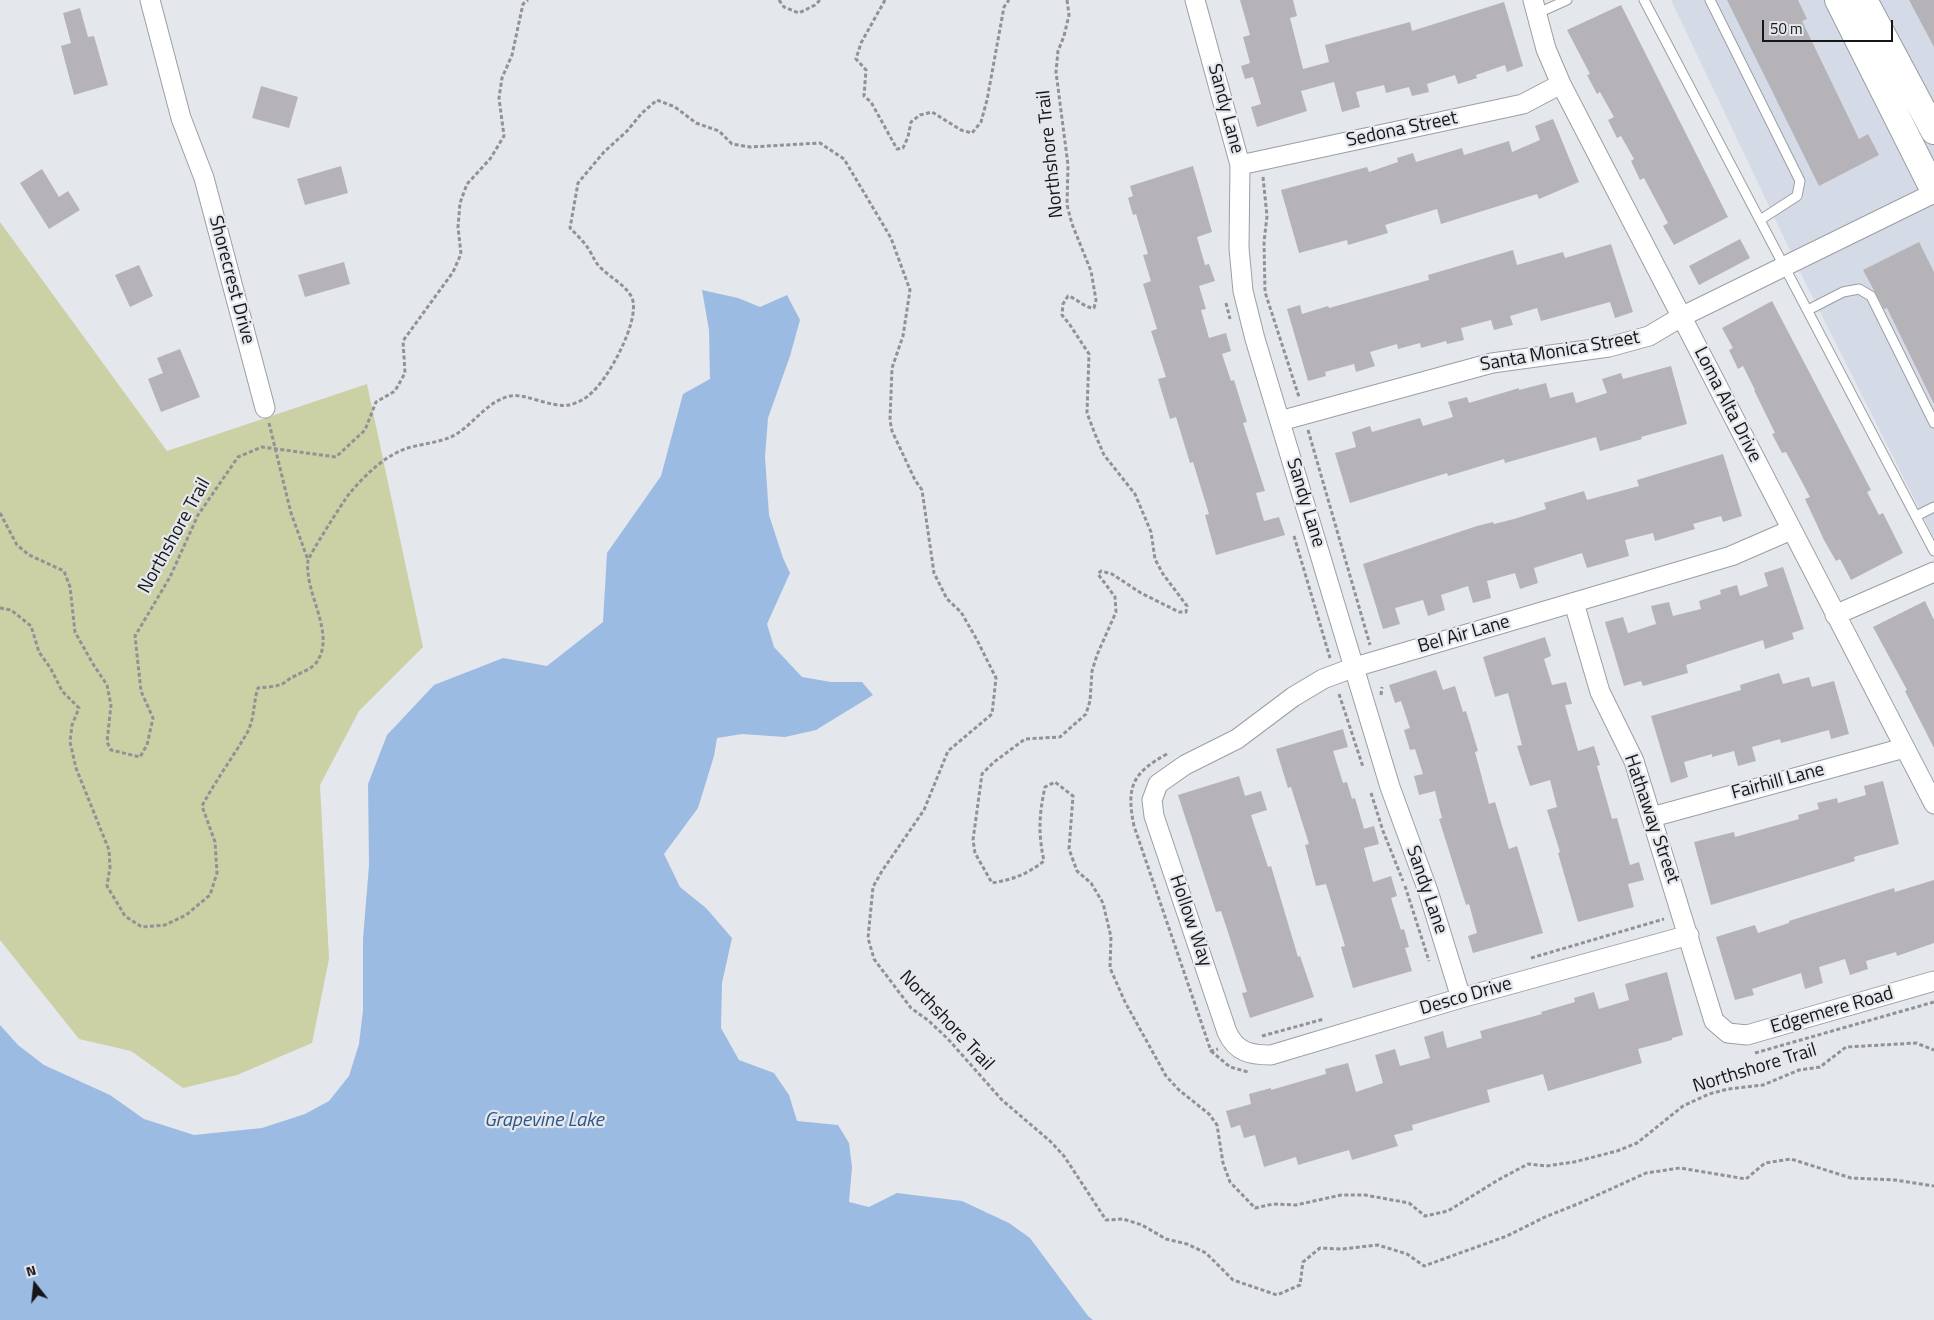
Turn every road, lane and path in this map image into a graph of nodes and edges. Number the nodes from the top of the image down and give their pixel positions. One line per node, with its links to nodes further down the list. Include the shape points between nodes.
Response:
1 (150, 0): 23 (street, Shorecrest Drive, via 182,118 204,178)
2 (528, 0): 26 (path, Northshore Trail, via 524,4 512,55 502,78 499,98 504,136 490,159 467,184 460,203 461,254 448,280 402,341 405,373 395,391 376,402 365,430 336,456)
3 (779, 0): 4 (path, via 784,7 799,13)
4 (820, 0)
5 (885, 0): 6 (path, via 861,43 856,59 866,70 864,96 871,102 897,149 903,148 911,122 920,115 932,112 960,130 972,133 981,122 999,26)
6 (1008, 0)
7 (1067, 0): 51 (path, Northshore Trail, via 1069,15 1058,51 1056,72 1068,165 1067,205 1091,271 1096,300 1094,308 1088,308 1068,296 1062,315 1089,354 1087,413 1104,455 1135,494 1151,532 1155,559 1186,606 1186,612 1179,612 1141,593 1112,574 1101,571 1098,574 1115,597 1116,612 1092,671 1086,714 1060,737 1025,738 982,774 980,803 974,822 975,854 992,883 1012,880 1031,871 1044,861 1039,816 1045,788 1056,782 1073,796 1069,849 1077,871 1091,883 1103,904 1111,937 1110,968 1166,1076 1217,1125 1230,1182 1255,1208 1273,1204 1296,1205 1341,1195 1365,1195 1409,1203 1425,1216 1448,1210 1528,1164 1546,1166 1574,1162 1637,1143 1683,1106 1700,1098 1728,1089 1763,1085 1799,1070 1820,1066 1846,1047 1916,1043)
8 (1195, 0): 17 (street, Sandy Lane)
9 (1567, 0): 14 (lane)
10 (1644, 0): 19 (lane)
11 (1710, 0): 19 (lane, via 1800,181 1797,196)
12 (1838, 0): 18 (street)
13 (1864, 0): 16 (street)
14 (1534, 7): 15 (street, Loma Alta Drive, via 1546,49)
15 (1561, 84): 17 (street, Sedona Street, via 1523,104); 22 (street, Loma Alta Drive)
16 (1934, 131)
17 (1240, 165): 24 (street, Sandy Lane, via 1239,248 1243,291)
18 (1934, 192): 20 (street, Santa Monica Street)
19 (1760, 220): 20 (lane)
20 (1785, 266): 21 (lane); 22 (street, Santa Monica Street)
21 (1808, 310): 25 (lane, via 1843,292 1859,288 1871,296); 29 (lane)
22 (1681, 317): 24 (street, Santa Monica Street, via 1648,336 1609,347 1492,363); 30 (street, Loma Alta Drive)
23 (265, 408): 26 (path)
24 (1280, 421): 37 (street, Sandy Lane)
25 (1934, 423)
26 (275, 449): 28 (path, Northshore Trail, via 262,447 238,457 198,515 170,577 134,636 142,691 152,718 147,745 140,757 111,750 107,742 111,705 107,685 75,632 70,587 64,571 29,555 17,545); 32 (path, via 291,514)
27 (1934, 507): 29 (lane)
28 (0, 513)
29 (1916, 516): 31 (lane)
30 (1791, 530): 34 (street, Bel Air Lane, via 1731,556); 36 (street, Loma Alta Drive)
31 (1934, 551)
32 (308, 560): 35 (path, via 309,579 324,642 318,660 311,668 284,683 258,688 254,698 254,716 247,733 202,806 215,842 217,873 210,895 186,915 165,925 142,927 125,916 108,886 109,850 76,768 70,742 79,708 62,692 39,652 31,626 11,610); 52 (path, Northshore Trail, via 348,496 368,472 393,455 457,434 490,405 511,396 570,405 589,396 604,379 625,339 633,314 632,298 593,259 587,246 570,228 578,183 604,152 657,100 674,107 696,123 719,130 732,144 820,143 844,159 891,238 910,290 903,336 892,368 892,431 922,490 934,573 947,600 961,612 996,678 992,714 948,751 924,810 873,887 868,938 874,959 911,1008 948,1039 997,1094 1059,1151 1106,1220 1122,1219 1142,1225 1166,1239 1187,1244 1206,1253 1233,1280 1277,1294 1300,1285 1303,1262 1320,1248 1378,1245 1406,1254 1424,1266 1507,1236 1646,1172 1680,1168 1746,1179 1765,1163 1791,1159 1851,1178)
33 (1934, 572): 36 (street)
34 (1574, 603): 37 (street, Bel Air Lane); 44 (street, Hathaway Street, via 1600,692 1634,761)
35 (0, 608)
36 (1835, 615): 39 (street, Loma Alta Drive)
37 (1355, 667): 41 (street, Bel Air Lane, via 1322,678 1237,739 1185,765); 48 (street, Sandy Lane, via 1390,787 1428,890)
38 (1339, 694): 40 (path)
39 (1904, 748): 43 (street, Loma Alta Drive); 44 (street, Fairhill Lane)
40 (1364, 768)
41 (1158, 784): 50 (street, Hollow Way, via 1152,800 1154,816 1227,1032 1232,1043)
42 (1369, 786): 46 (path)
43 (1934, 804)
44 (1652, 817): 45 (street, Hathaway Street)
45 (1689, 934): 48 (street, Desco Drive); 49 (street, Hathaway Street, via 1714,1021)
46 (1431, 967)
47 (1934, 981): 49 (street, Edgemere Road, via 1747,1035)
48 (1461, 998): 50 (street, Desco Drive, via 1271,1055 1256,1055)
49 (1728, 1033)
50 (1243, 1050)
51 (1934, 1050)
52 (1934, 1186)

